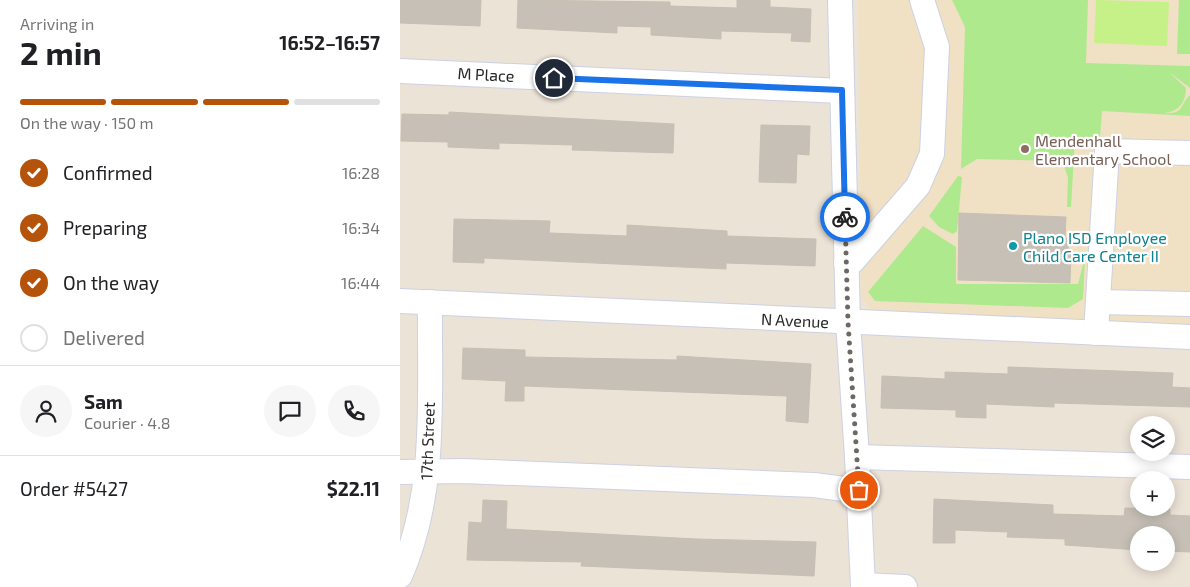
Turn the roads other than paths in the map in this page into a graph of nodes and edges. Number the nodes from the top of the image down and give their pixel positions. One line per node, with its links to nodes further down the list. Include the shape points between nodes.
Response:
1 (840, 0): 4 (street)
2 (922, 0): 6 (street, via 938,47 932,154 918,186 852,262)
3 (400, 71): 4 (street, M Place)
4 (842, 90): 6 (street)
5 (1190, 153): 9 (street, via 1107,151)
6 (846, 263): 11 (street)
7 (400, 301): 8 (street, N Avenue)
8 (430, 302): 11 (street, N Avenue); 17 (street, 17th Street)
9 (1098, 302): 10 (street); 12 (street)
10 (1190, 304)
11 (848, 322): 12 (street, N Avenue); 14 (street)
12 (1096, 333): 13 (street, N Avenue)
13 (1190, 337)
14 (857, 457): 15 (street); 18 (street)
15 (1190, 467)
16 (400, 472): 17 (street)
17 (426, 473): 18 (street, via 463,471 814,485); 19 (street, 17th Street, via 419,524)
18 (859, 490): 20 (street)
19 (400, 576)
20 (863, 586): 21 (street)
21 (905, 587)

